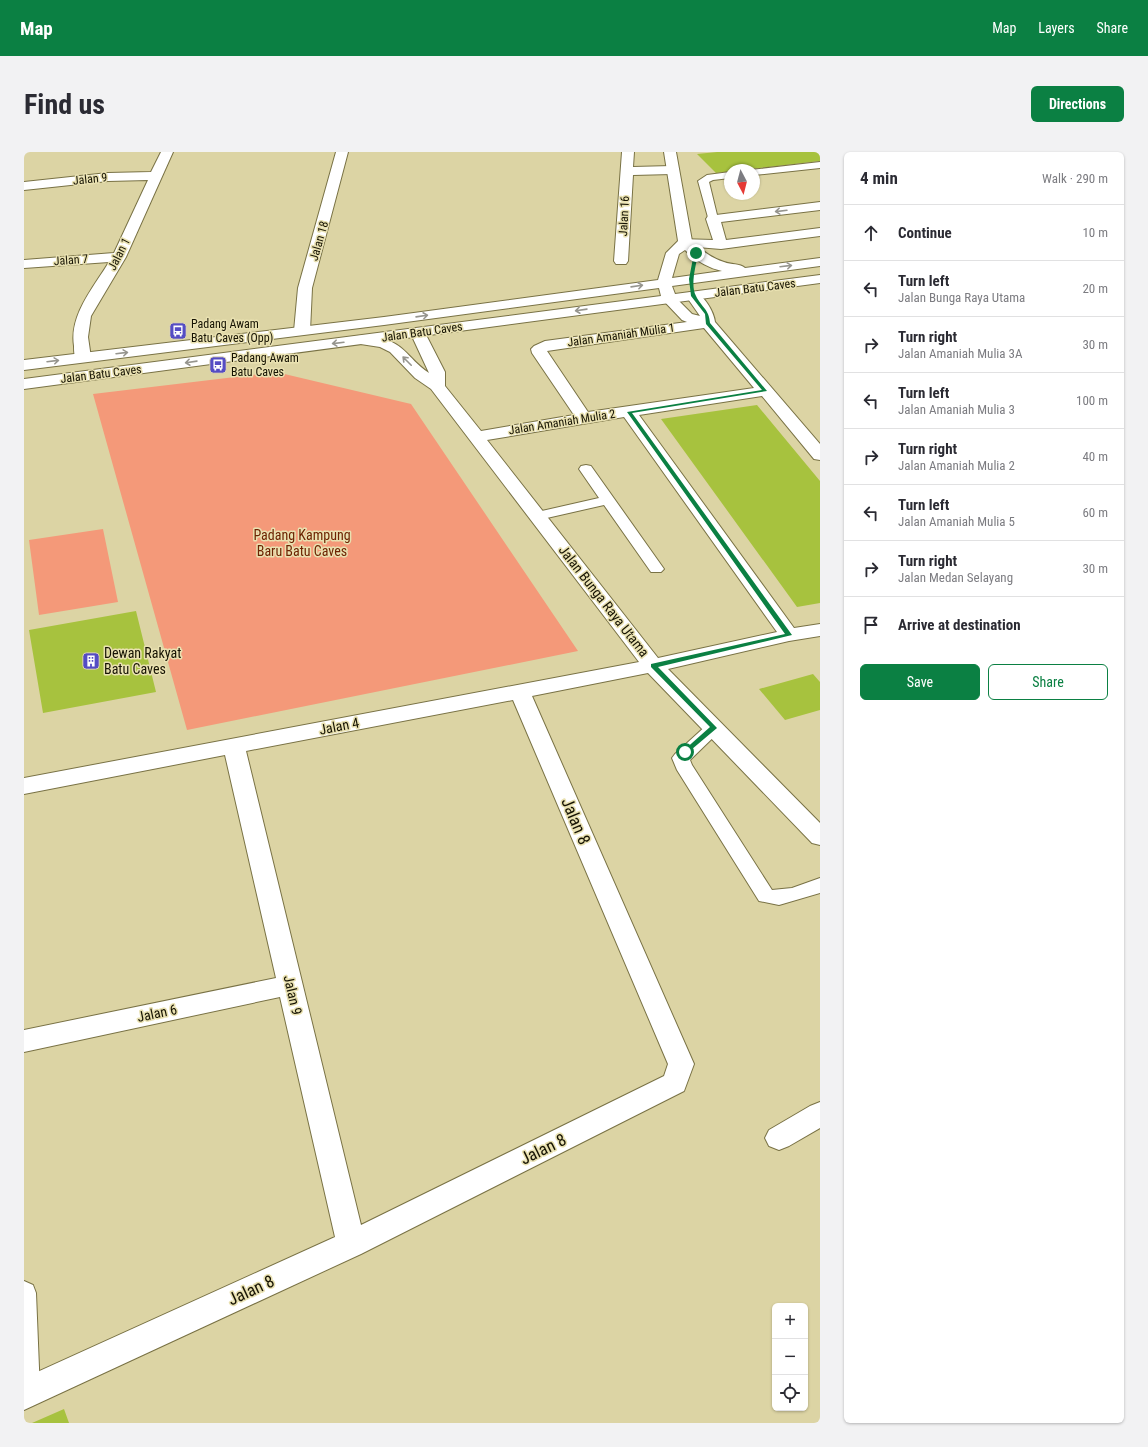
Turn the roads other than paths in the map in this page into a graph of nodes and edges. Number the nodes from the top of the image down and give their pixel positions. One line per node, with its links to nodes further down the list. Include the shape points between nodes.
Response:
1 (167, 152): 9 (street, Jalan 1)
2 (342, 152): 30 (street, Jalan 18, via 305,288)
3 (628, 152): 7 (street, Jalan 16)
4 (670, 152): 6 (street)
5 (820, 165): 8 (lane)
6 (672, 170): 7 (street); 15 (street)
7 (628, 171): 19 (street, Jalan 16)
8 (760, 171)
9 (155, 176): 11 (street, Jalan 9, via 108,177); 18 (street, Jalan 1)
10 (724, 176): 13 (lane, via 703,180)
11 (24, 186)
12 (820, 206): 13 (street, one-way to 13)
13 (713, 219): 16 (street)
14 (820, 232): 16 (street)
15 (685, 242): 16 (street); 17 (street); 25 (street, via 672,253)
16 (721, 245)
17 (696, 253): 22 (street, via 723,266); 23 (street)
18 (119, 257): 21 (street, Jalan 7); 33 (street, Jalan 1, via 84,316 80,337)
19 (621, 261)
20 (820, 262): 22 (street, Jalan Batu Caves, one-way to 20)
21 (24, 264)
22 (751, 271): 23 (street, Jalan Batu Caves)
23 (692, 279): 25 (street, Jalan Batu Caves); 26 (street)
24 (820, 279): 26 (street, Jalan Batu Caves)
25 (664, 282): 27 (street); 28 (street, Jalan Batu Caves, one-way to 25)
26 (693, 296): 27 (street, Jalan Batu Caves); 29 (street, via 707,314)
27 (669, 299): 29 (street, via 687,317); 31 (street, Jalan Batu Caves, one-way to 31)
28 (384, 321): 30 (street, Jalan Batu Caves); 31 (street, via 398,323)
29 (708, 323): 37 (street); 39 (street, Jalan Amaniah Mulia 1, via 545,346 539,349)
30 (302, 331): 33 (street, Jalan Batu Caves, one-way to 30)
31 (418, 332): 32 (street, Jalan Batu Caves); 36 (street, via 437,372)
32 (359, 340): 35 (street, Jalan Batu Caves, one-way to 35); 36 (street, Jalan Bunga Raya Utama, one-way to 32, via 421,375 396,349 384,343)
33 (83, 358): 34 (street, Jalan Batu Caves, one-way to 33)
34 (24, 365)
35 (24, 384)
36 (437, 386): 40 (street, Jalan Bunga Raya Utama)
37 (765, 391): 38 (street, Jalan Amaniah Mulia 2); 41 (street)
38 (629, 412): 39 (street, Jalan Amaniah Mulia 2); 47 (street)
39 (584, 418): 40 (street, Jalan Amaniah Mulia 2)
40 (477, 436): 44 (street, Jalan Bunga Raya Utama)
41 (820, 455)
42 (586, 469): 43 (lane)
43 (608, 500): 44 (lane); 45 (lane)
44 (538, 516): 48 (street, Jalan Bunga Raya Utama)
45 (656, 569)
46 (820, 630): 47 (street, Jalan 4)
47 (789, 635): 48 (street, Jalan 4)
48 (654, 666): 49 (street, Jalan 4); 50 (street, Jalan Bunga Raya Utama)
49 (520, 691): 51 (street, Jalan 4); 59 (street, Jalan 8, via 681,1064 675,1083)
50 (714, 728): 53 (street, Jalan Bunga Raya Utama); 54 (lane, via 681,758 683,766 766,896 780,898)
51 (234, 746): 52 (street, Jalan 4); 55 (street, Jalan 9)
52 (24, 786)
53 (820, 837)
54 (820, 884)
55 (291, 985): 56 (street, Jalan 6); 59 (street, Jalan 9)
56 (24, 1041)
57 (820, 1114): 58 (street)
58 (779, 1138)
59 (351, 1244): 61 (street, Jalan 8)
60 (24, 1293): 61 (lane)
61 (26, 1393)

